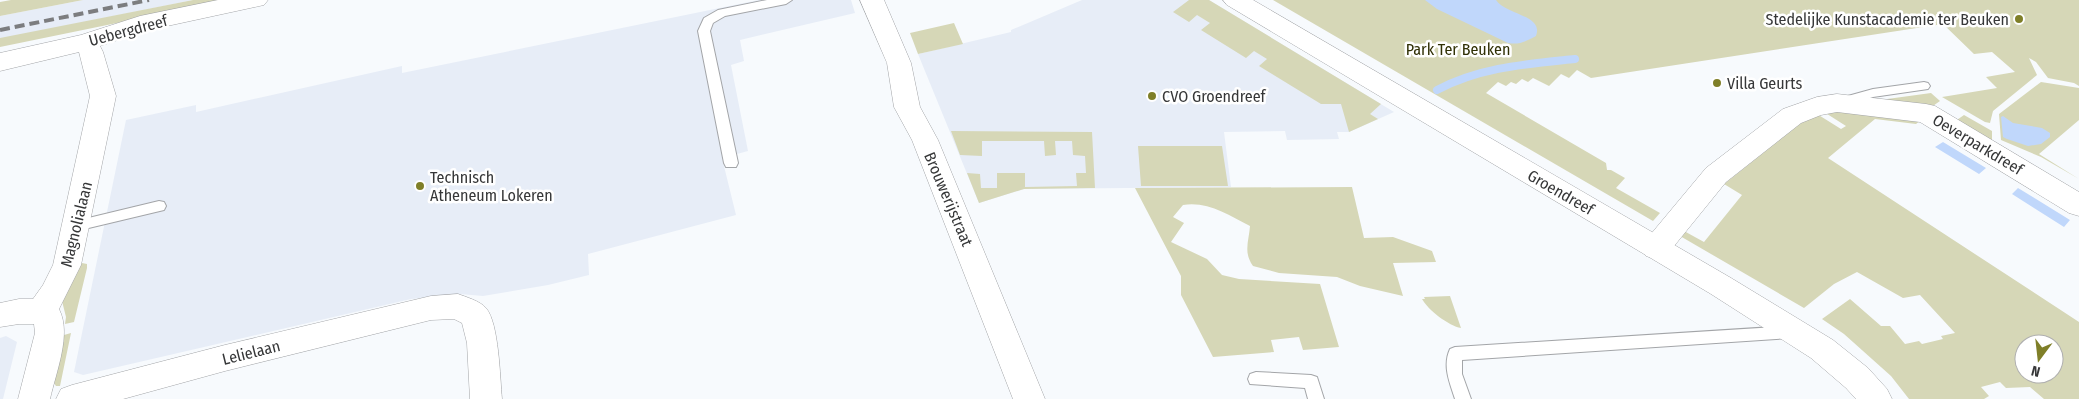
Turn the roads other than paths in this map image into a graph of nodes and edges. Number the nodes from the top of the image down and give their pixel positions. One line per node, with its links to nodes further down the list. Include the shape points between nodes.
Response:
1 (256, 0): 5 (street, Uebergdreef, via 140,24)
2 (786, 0): 9 (lane, via 722,13 708,21 704,31)
3 (872, 0): 21 (street, Brouwerijstraat, via 899,63 906,107 925,140)
4 (1235, 0): 13 (street, Groendreef)
5 (85, 42): 6 (street, Uebergdreef); 12 (street, Magnolialaan, via 91,52 103,96)
6 (0, 62)
7 (1924, 86): 8 (lane)
8 (1837, 103): 10 (street, Oeverparkdreef, via 1926,113); 13 (street, Oeverparkdreef, via 1817,106 1792,116 1716,175)
9 (730, 163)
10 (2079, 205)
11 (159, 206): 12 (lane)
12 (76, 226): 14 (street, Magnolialaan, via 68,265)
13 (1656, 248): 16 (street, Groendreef)
14 (40, 312): 15 (street); 18 (street, via 48,317 50,333)
15 (0, 315)
16 (1793, 331): 23 (lane, via 1455,354 1454,374); 24 (street, Groendreef, via 1840,363)
17 (1256, 379): 22 (lane, via 1311,382)
18 (34, 399)
19 (72, 399): 20 (street, Lelielaan, via 431,308 458,306 475,316 482,344)
20 (486, 399)
21 (1029, 399)
22 (1316, 399)
23 (1463, 399)
24 (1876, 399)

